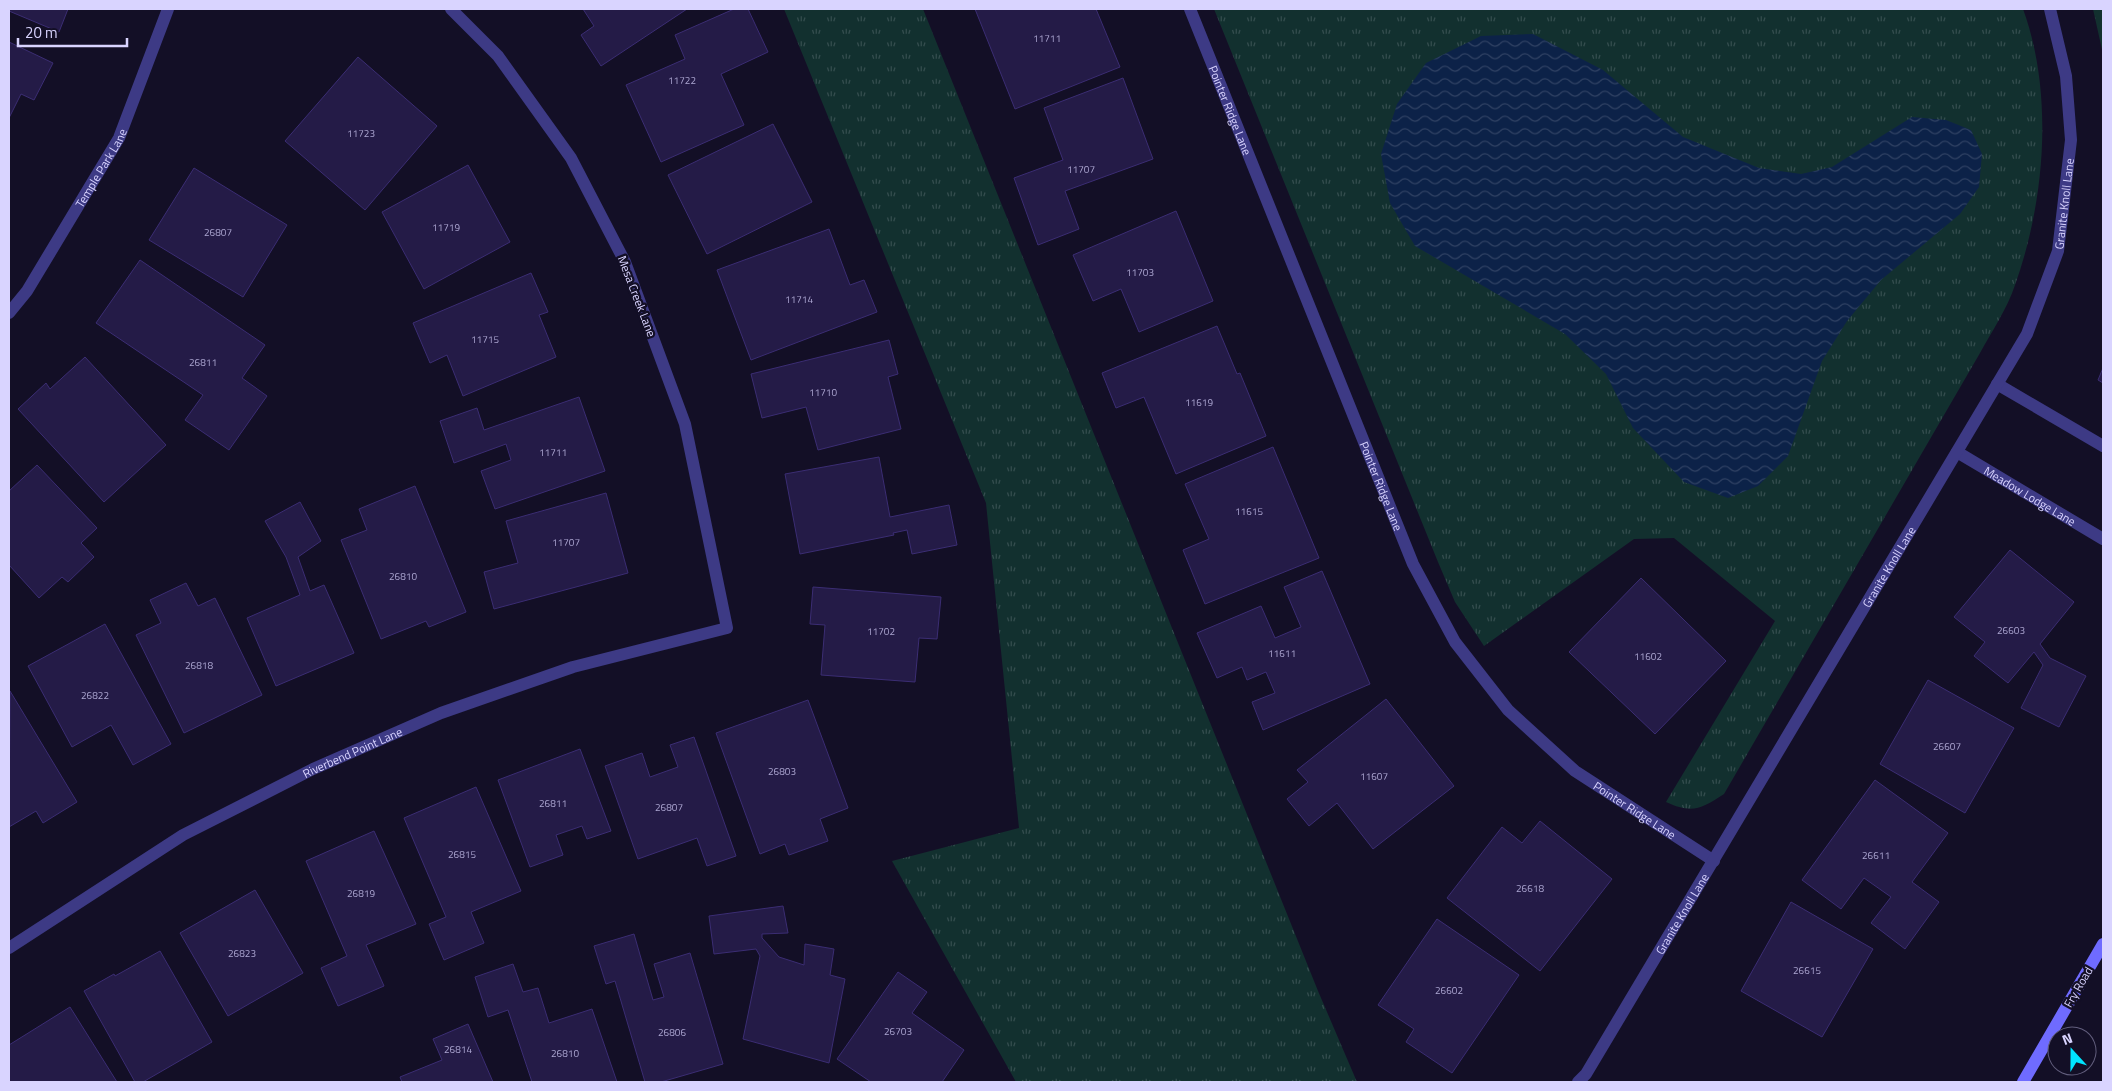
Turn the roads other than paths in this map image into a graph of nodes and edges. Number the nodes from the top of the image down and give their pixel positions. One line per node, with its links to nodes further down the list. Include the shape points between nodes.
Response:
1 (168, 9): 5 (street, Temple Park Lane, via 119,138 28,291)
2 (451, 9): 10 (street, Mesa Creek Lane, via 498,56 571,158 625,262 685,424)
3 (1190, 9): 11 (street, Pointer Ridge Lane, via 1413,564 1455,642 1508,710 1575,772)
4 (2050, 9): 6 (street, Granite Knoll Lane, via 2066,76 2071,140 2058,251 2027,334)
5 (9, 313)
6 (1997, 384): 7 (street); 8 (street, Granite Knoll Lane)
7 (2103, 446)
8 (1957, 452): 9 (street, Meadow Lodge Lane); 11 (street, Granite Knoll Lane)
9 (2103, 539)
10 (727, 628): 13 (street, Riverbend Point Lane, via 573,667 441,713 313,769 183,835)
11 (1714, 861): 14 (street, Granite Knoll Lane, via 1586,1074)
12 (2103, 944): 15 (main road, Fry Road)
13 (9, 948)
14 (1578, 1082)
15 (2023, 1082)

